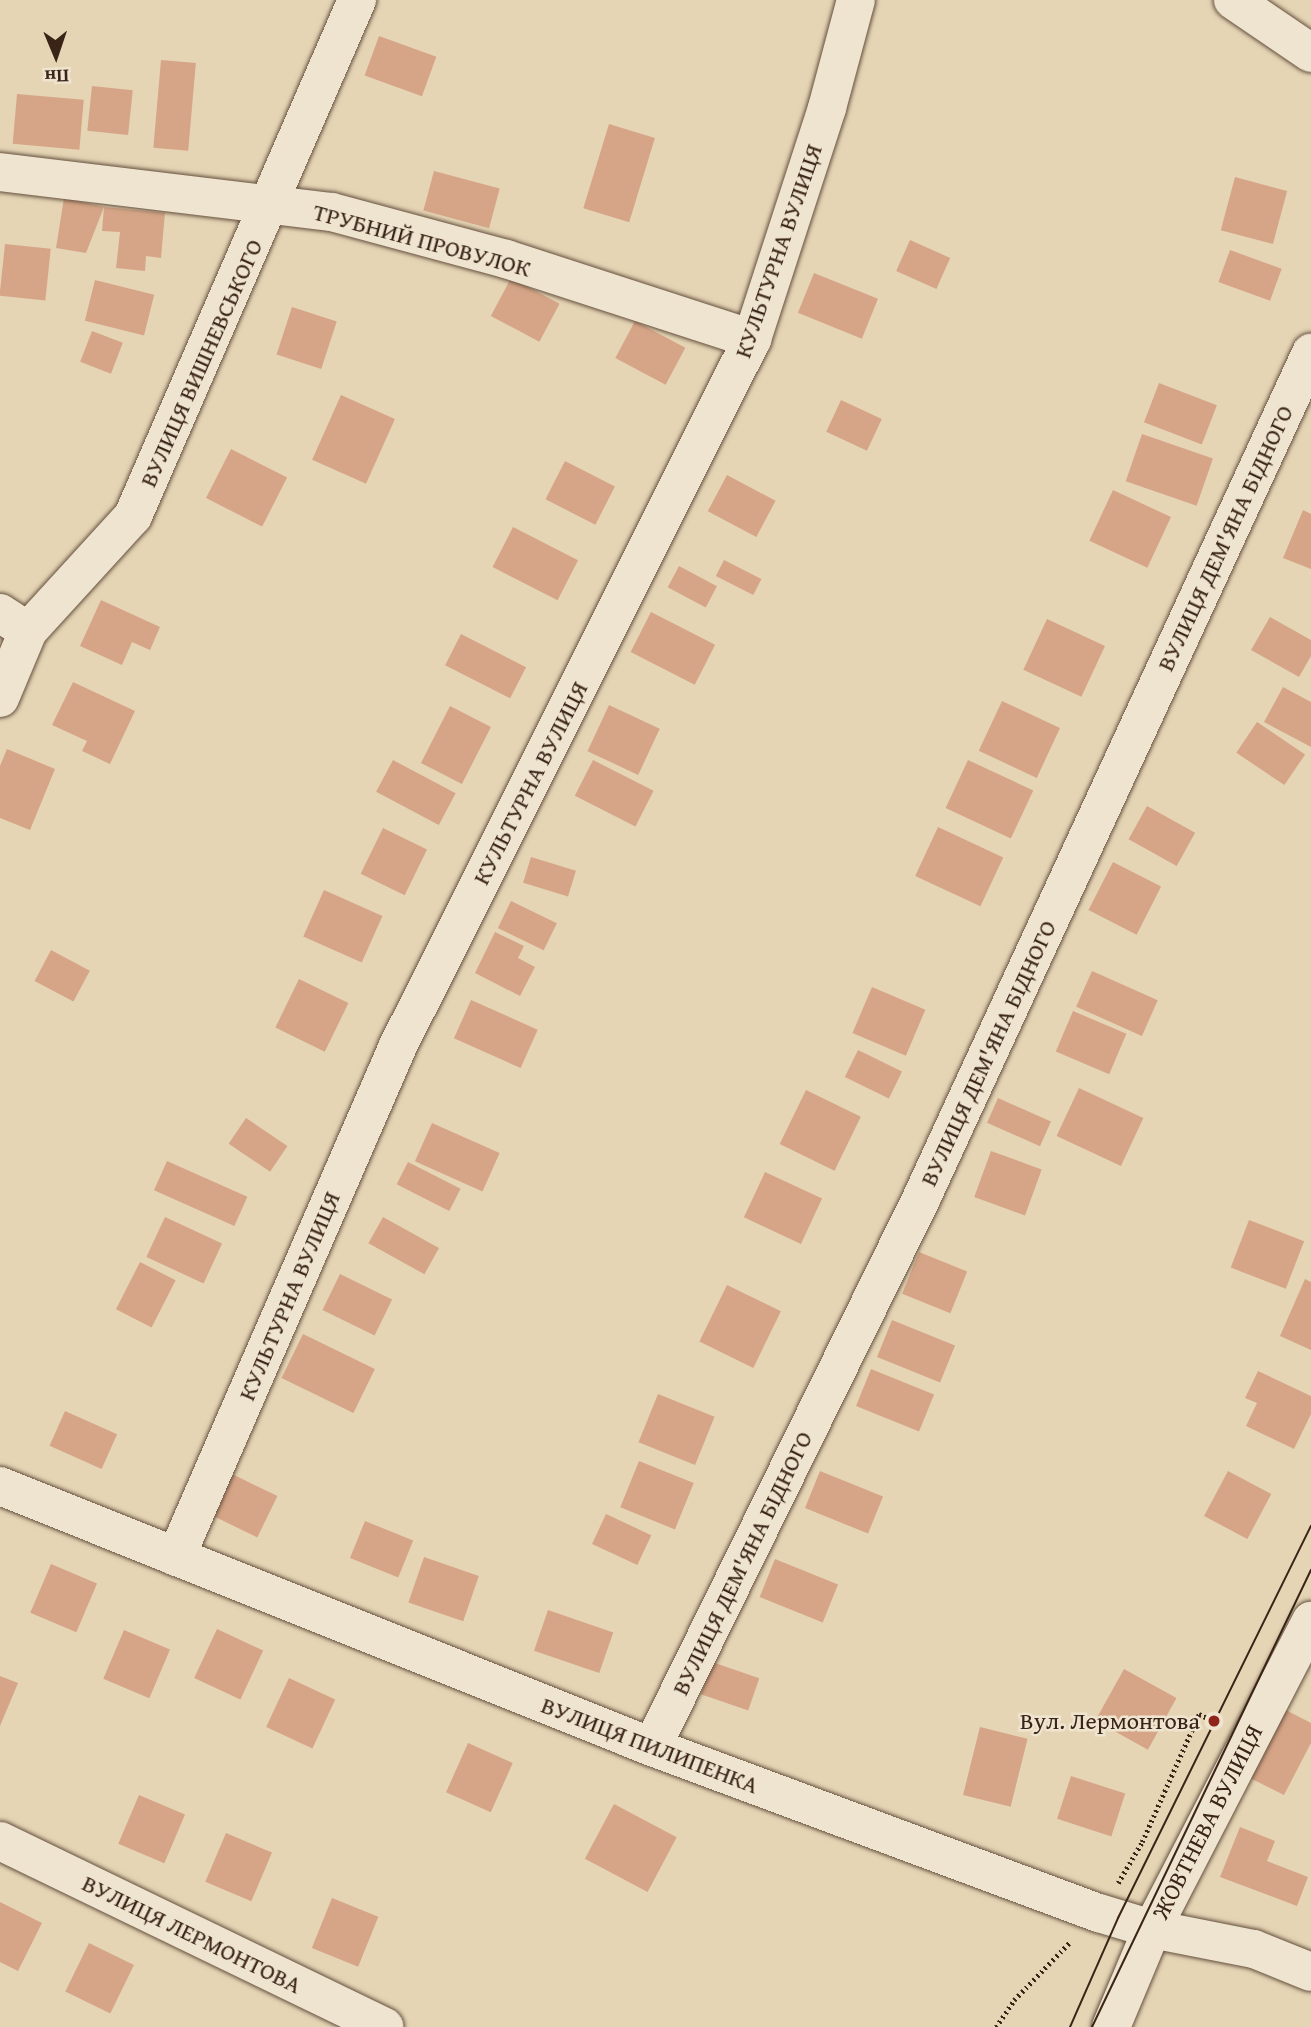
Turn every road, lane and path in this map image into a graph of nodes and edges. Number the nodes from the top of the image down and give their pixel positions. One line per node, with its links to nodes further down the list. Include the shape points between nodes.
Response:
1 (358, 0): 6 (street, ВУЛИЦЯ ВИШНЕВСЬКОГО)
2 (856, 0): 7 (street, КУЛЬТУРНА ВУЛИЦЯ, via 827,108)
3 (1233, 0): 4 (street)
4 (1311, 53)
5 (0, 172): 6 (street, ТРУБНИЙ ПРОВУЛОК)
6 (271, 205): 7 (street, ТРУБНИЙ ПРОВУЛОК, via 332,212 506,259); 9 (street, ВУЛИЦЯ ВИШНЕВСЬКОГО, via 133,516)
7 (752, 339): 12 (street, КУЛЬТУРНА ВУЛИЦЯ, via 398,1046)
8 (1311, 353): 15 (street, ВУЛИЦЯ ДЕМ'ЯНА БІДНОГО, via 921,1199)
9 (14, 622): 10 (street, ВУЛИЦЯ ВИШНЕВСЬКОГО)
10 (0, 698)
11 (0, 1486): 12 (street, ВУЛИЦЯ ПИЛИПЕНКА)
12 (176, 1557): 15 (street, ВУЛИЦЯ ПИЛИПЕНКА)
13 (1311, 1621): 18 (street, ЖОВТНЕВА ВУЛИЦЯ)
14 (1214, 1721): 17 (path, via 1199,1714 1142,1842)
15 (652, 1747): 17 (street, ВУЛИЦЯ ПИЛИПЕНКА)
16 (0, 1841): 20 (street, ВУЛИЦЯ ЛЕРМОНТОВА)
17 (1099, 1913): 18 (street, ВУЛИЦЯ ПИЛИПЕНКА); 21 (path, via 1014,2000)
18 (1152, 1929): 19 (street, ВУЛИЦЯ ПИЛИПЕНКА, via 1254,1949); 22 (street, ЖОВТНЕВА ВУЛИЦЯ)
19 (1311, 1972)
20 (384, 2027)
21 (996, 2027)
22 (1111, 2027)

